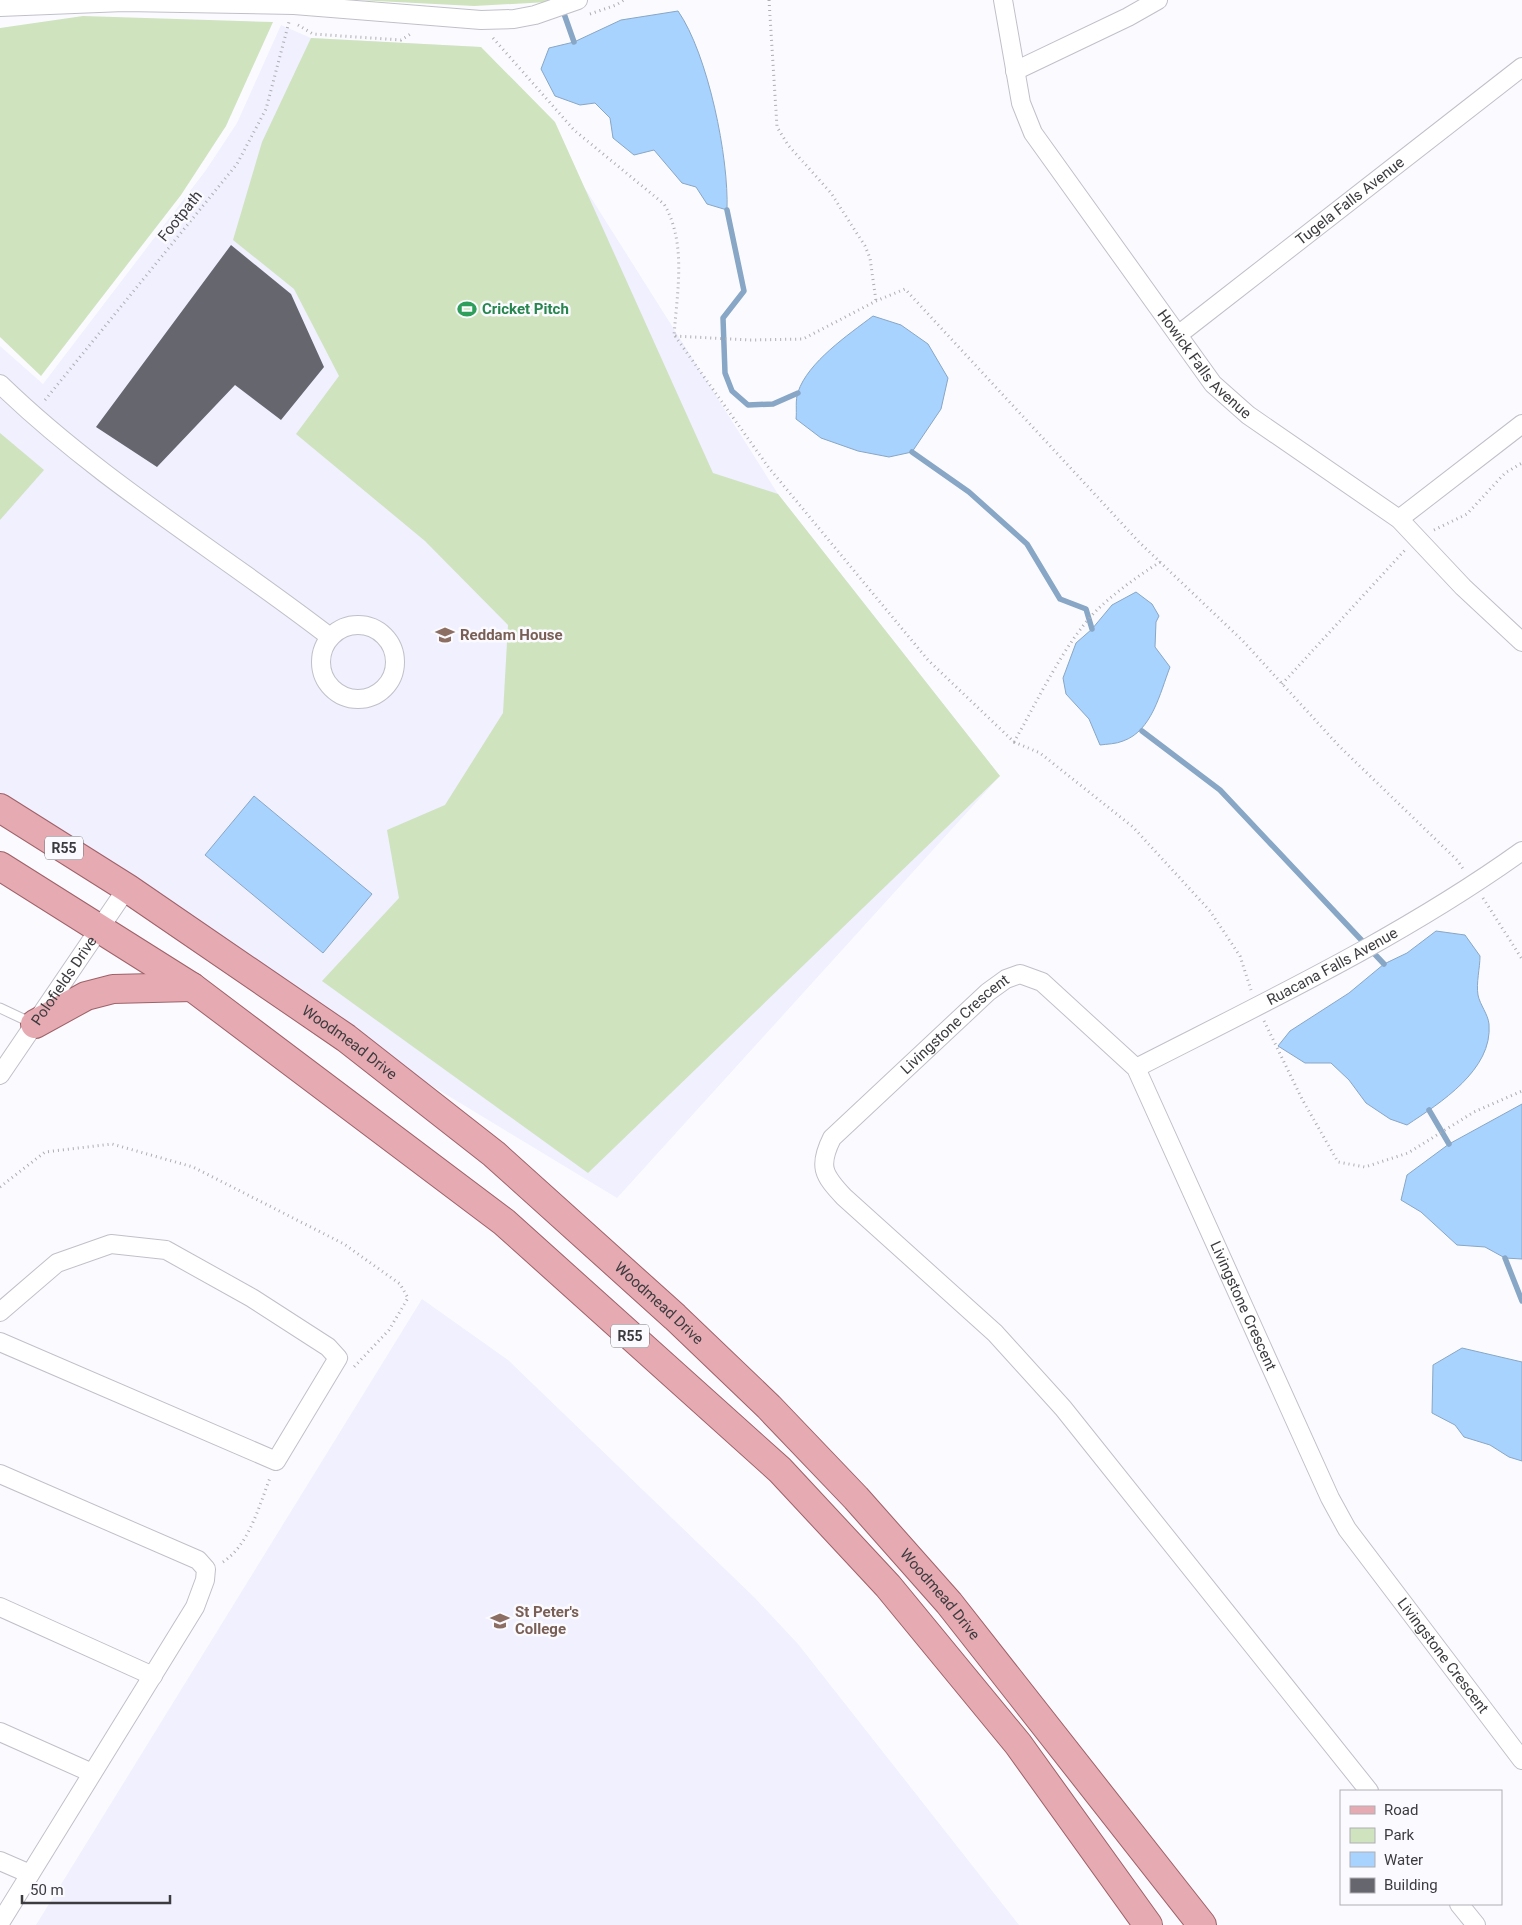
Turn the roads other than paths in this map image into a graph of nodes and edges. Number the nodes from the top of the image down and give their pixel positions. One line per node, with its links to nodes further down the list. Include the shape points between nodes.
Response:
1 (578, 0): 4 (street, via 535,15 491,20 294,5 124,2)
2 (1003, 0): 6 (street, Howick Falls Avenue)
3 (1158, 0): 6 (street)
4 (0, 7)
5 (1522, 67): 7 (street, Tugela Falls Avenue)
6 (1015, 71): 7 (street, Howick Falls Avenue, via 1021,104 1033,133)
7 (1178, 335): 10 (street, Howick Falls Avenue, via 1213,384 1248,416)
8 (0, 384): 11 (street, via 106,476 279,597)
9 (1522, 424): 10 (street)
10 (1399, 519): 12 (street, Howick Falls Avenue, via 1463,587)
11 (330, 637): 11 (street, via 347,627 359,625 381,633 394,653 395,665 386,687 365,699 352,699 330,688 320,665)
12 (1522, 642)
13 (0, 808): 16 (main road, Woodmead Drive / R55)
14 (1522, 851): 21 (street, Ruacana Falls Avenue, via 1474,885 1316,977)
15 (0, 866): 17 (main road, R55)
16 (127, 888): 17 (street, Polofields Drive); 37 (main road, Woodmead Drive / R55, via 346,1038 494,1154 675,1317 769,1407 949,1602)
17 (101, 928): 18 (main road, R55); 20 (street, Polofields Drive)
18 (192, 987): 20 (main road, via 113,989 86,996); 36 (main road, R55, via 504,1222 780,1470 888,1586 1012,1737)
19 (0, 1008): 20 (lane)
20 (35, 1024): 22 (street, Polofields Drive)
21 (1136, 1068): 29 (street, Livingstone Crescent, via 1347,1529); 31 (street, Livingstone Crescent, via 1042,982 1020,974 1006,979 988,992 832,1138 824,1154 823,1168 844,1197 995,1333 1062,1408)
22 (0, 1075)
23 (0, 1312): 24 (street, via 57,1263 111,1244 166,1250 252,1298 328,1347 338,1358 276,1461)
24 (0, 1342)
25 (0, 1474): 27 (street, via 198,1560 206,1569 195,1607)
26 (0, 1607): 27 (street)
27 (153, 1676): 30 (street)
28 (0, 1732): 30 (street)
29 (1522, 1760)
30 (92, 1773): 33 (street)
31 (1369, 1790)
32 (0, 1861): 33 (street)
33 (30, 1874): 35 (street)
34 (1461, 1905): 38 (street)
35 (0, 1923)
36 (1148, 1925)
37 (1202, 1925)
38 (1476, 1925)

